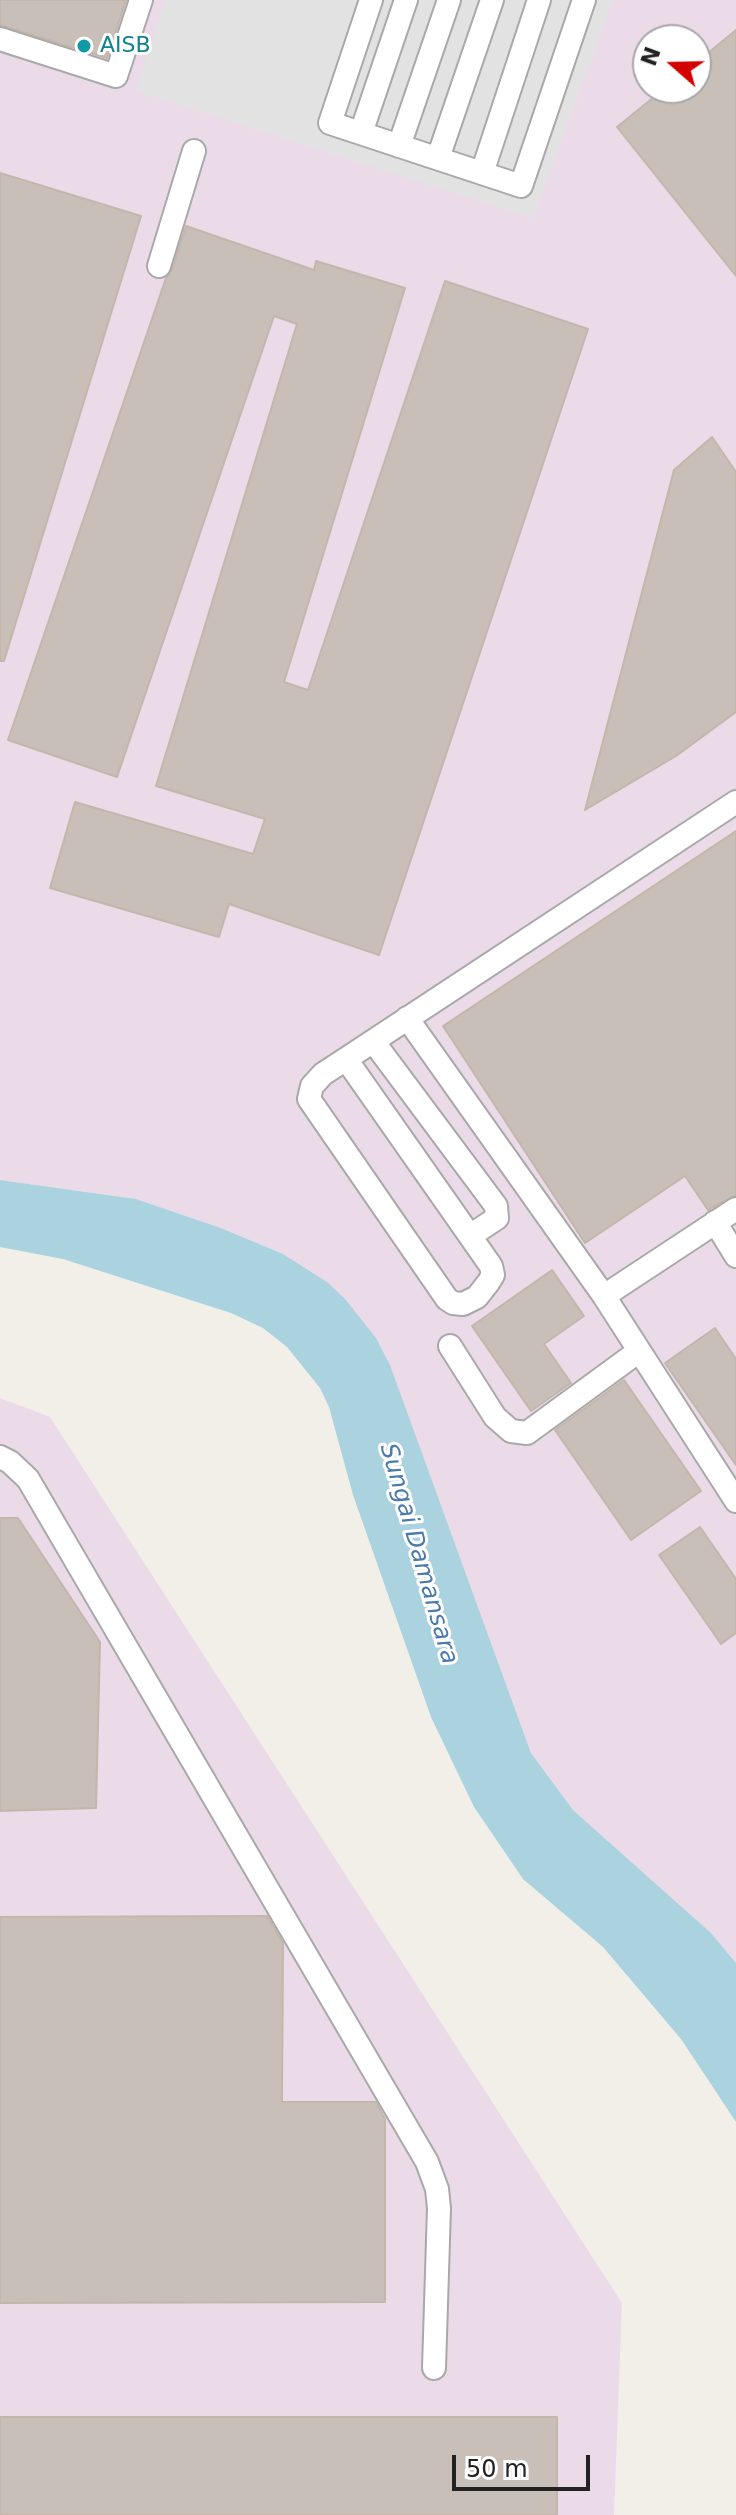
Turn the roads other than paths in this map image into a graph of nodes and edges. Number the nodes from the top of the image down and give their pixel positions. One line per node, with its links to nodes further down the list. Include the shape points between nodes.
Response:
1 (141, 0): 8 (lane, via 116,76)
2 (371, 0): 9 (lane, via 330,123)
3 (406, 0): 9 (lane)
4 (449, 0): 10 (lane)
5 (492, 0): 12 (lane)
6 (539, 0): 13 (lane)
7 (584, 0): 13 (lane, via 521,186)
8 (0, 39)
9 (361, 133): 10 (lane)
10 (399, 146): 12 (lane)
11 (194, 151): 14 (lane)
12 (438, 158): 13 (lane)
13 (482, 173)
14 (159, 266)
15 (736, 802): 16 (lane)
16 (407, 1018): 17 (lane); 23 (lane)
17 (373, 1041): 18 (lane); 21 (lane, via 496,1206 497,1218)
18 (346, 1059): 21 (lane); 21 (lane, via 323,1074 309,1099 453,1303 477,1297 493,1275)
19 (736, 1209): 20 (lane)
20 (715, 1222): 22 (lane); 23 (lane)
21 (470, 1236)
22 (735, 1252)
23 (604, 1296): 25 (lane)
24 (450, 1346): 25 (lane, via 495,1417 511,1431 527,1433)
25 (639, 1351): 27 (lane)
26 (0, 1457): 28 (lane, via 28,1479 427,2162 439,2208)
27 (736, 1501)
28 (434, 2368)

